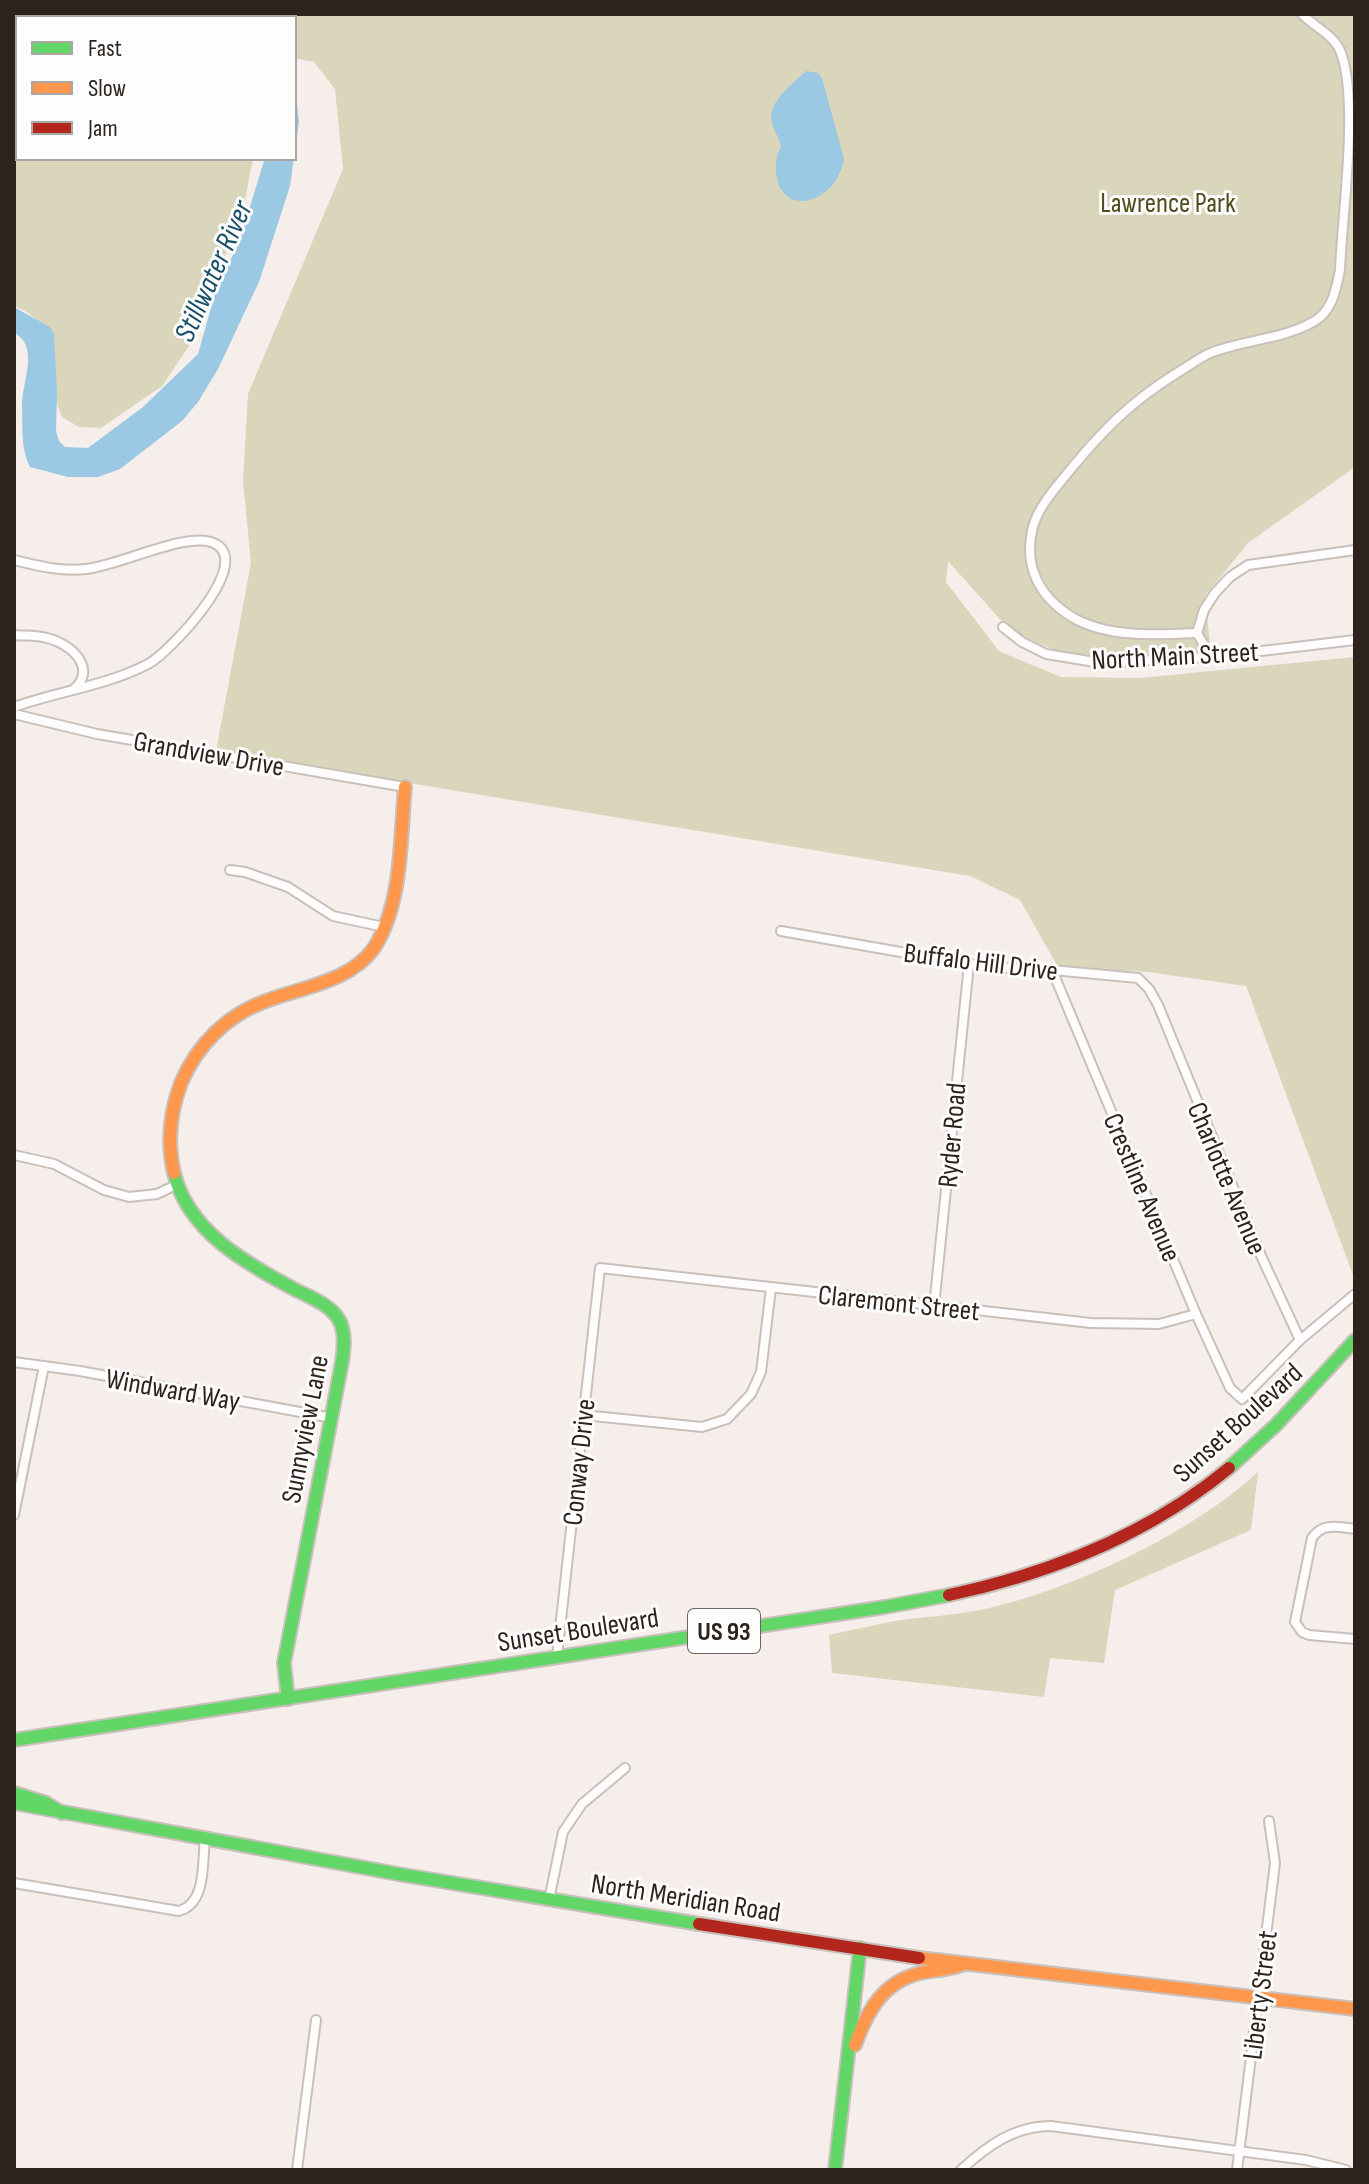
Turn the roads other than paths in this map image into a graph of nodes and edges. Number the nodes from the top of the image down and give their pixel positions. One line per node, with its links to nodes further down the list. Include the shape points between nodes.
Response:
1 (1302, 14): 5 (street, via 1341,51 1347,85 1340,270 1329,307 1314,322 1208,354 1142,395 1097,437 1046,500 1032,529 1029,560 1038,587 1060,609 1084,624 1123,632)
2 (1355, 550): 5 (street, via 1244,567 1215,593)
3 (14, 560): 9 (street, via 88,569 210,541 227,562 222,582 168,650 126,674)
4 (1003, 627): 8 (street, North Main Street, via 1046,654 1084,662)
5 (1197, 633): 8 (street)
6 (14, 635): 9 (street, via 49,638 71,649 84,672)
7 (1355, 640): 8 (street, North Main Street)
8 (1211, 657)
9 (73, 689): 10 (street)
10 (14, 707)
11 (14, 714): 12 (street, Grandview Drive, via 97,734)
12 (405, 787): 14 (main road, Sunnyview Lane)
13 (230, 870): 14 (street, via 288,887 333,916)
14 (384, 927): 20 (main road, Sunnyview Lane, via 356,967 248,1008 207,1041 185,1073 173,1106 171,1161)
15 (781, 931): 16 (street, Buffalo Hill Drive)
16 (969, 964): 17 (street, Buffalo Hill Drive); 24 (street, Ryder Road)
17 (1052, 970): 18 (street, Buffalo Hill Drive, via 1138,978 1154,996); 25 (street, Crestline Avenue)
18 (1161, 1015): 26 (street, Charlotte Avenue)
19 (14, 1155): 20 (street, via 54,1164 121,1196 145,1197)
20 (178, 1184): 31 (main road, Sunnyview Lane, via 200,1225 219,1245 322,1304 338,1319 344,1348)
21 (600, 1268): 22 (street, Claremont Street); 30 (street, Conway Drive)
22 (771, 1288): 24 (street, Claremont Street); 30 (street, via 761,1372 751,1394 727,1419 702,1427)
23 (1355, 1294): 26 (street)
24 (934, 1307): 25 (street, Claremont Street, via 1126,1325 1159,1324)
25 (1196, 1314): 26 (street, Crestline Avenue, via 1230,1388 1242,1399)
26 (1300, 1340)
27 (1355, 1340): 35 (main road, Sunset Boulevard / US 93, via 1240,1460 1188,1500 1088,1554 951,1596)
28 (14, 1362): 29 (street, Windward Way)
29 (44, 1366): 31 (street, Windward Way); 32 (street)
30 (583, 1415): 35 (street, Conway Drive)
31 (332, 1418): 36 (main road, Sunnyview Lane, via 284,1663)
32 (14, 1515)
33 (1355, 1529): 34 (street, via 1325,1527 1312,1538 1295,1622 1309,1635)
34 (1355, 1639)
35 (557, 1656): 36 (main road, Sunset Boulevard / US 93)
36 (288, 1699): 37 (main road, Sunset Boulevard / US 93)
37 (14, 1740)
38 (625, 1768): 45 (street, via 582,1804 563,1832)
39 (14, 1793): 41 (main road)
40 (14, 1803): 41 (main road, North Meridian Road)
41 (62, 1813): 43 (main road, North Meridian Road)
42 (1269, 1821): 48 (street, Liberty Street, via 1275,1863)
43 (205, 1839): 44 (street, via 197,1897 186,1909); 45 (main road, North Meridian Road)
44 (14, 1883)
45 (549, 1900): 46 (main road, North Meridian Road)
46 (860, 1948): 47 (main road, North Meridian Road); 51 (main road)
47 (964, 1964): 48 (main road, North Meridian Road); 51 (main road, via 900,1980 887,1989 871,2004)
48 (1259, 1998): 49 (main road, North Meridian Road); 52 (street, Liberty Street)
49 (1355, 2009)
50 (316, 2020): 53 (street)
51 (847, 2069): 54 (main road)
52 (1240, 2151): 55 (street, via 1043,2126 997,2141); 56 (street, Liberty Street); 57 (street)
53 (297, 2170)
54 (835, 2170)
55 (961, 2170)
56 (1237, 2170)
57 (1346, 2170)

